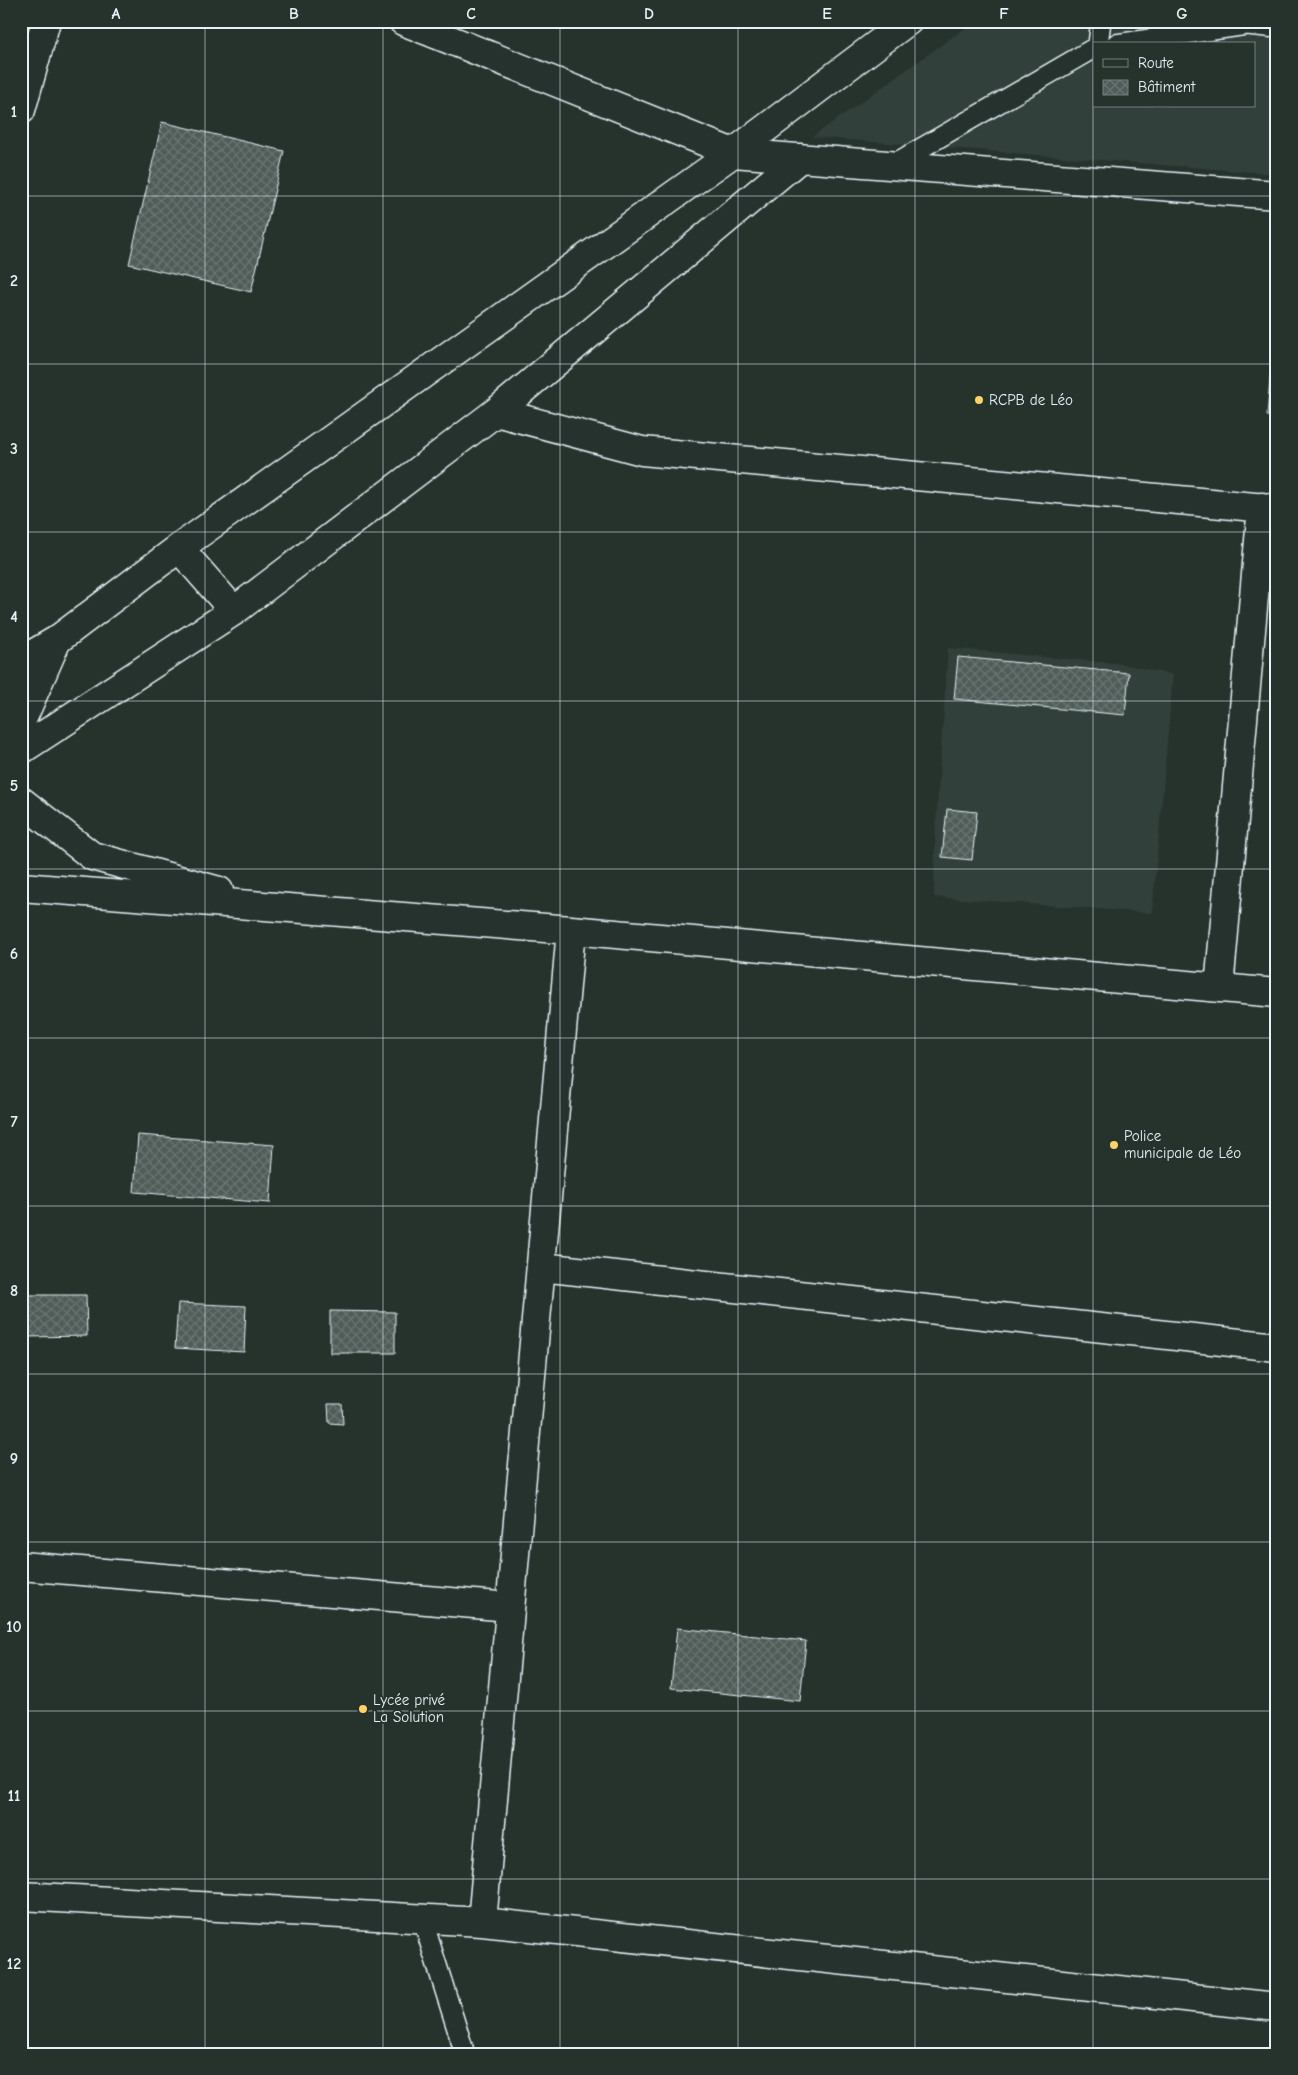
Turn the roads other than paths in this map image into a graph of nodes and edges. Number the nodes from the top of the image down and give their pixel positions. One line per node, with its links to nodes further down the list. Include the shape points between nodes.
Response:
1 (46, 21): 10 (street)
2 (403, 21): 11 (street)
3 (908, 21): 11 (street)
4 (1101, 21): 7 (lane)
5 (1246, 23): 6 (lane); 8 (lane)
6 (1277, 28)
7 (1098, 42)
8 (1128, 42)
9 (1093, 49): 13 (lane)
10 (21, 110)
11 (733, 153): 12 (street); 17 (street)
12 (800, 158): 13 (street); 15 (street)
13 (892, 166): 14 (street)
14 (1277, 196)
15 (496, 412): 16 (street, via 642,451); 18 (street)
16 (1269, 508): 27 (street)
17 (179, 548): 18 (street); 19 (street)
18 (234, 611): 22 (street)
19 (57, 640): 20 (street); 21 (street)
20 (21, 661)
21 (21, 722)
22 (21, 750)
23 (21, 801): 25 (street, via 92,856)
24 (21, 887): 25 (street)
25 (286, 909): 26 (street)
26 (571, 930): 27 (street); 29 (street)
27 (1219, 988): 28 (street)
28 (1277, 993)
29 (541, 1267): 30 (street); 32 (street)
30 (1277, 1347)
31 (21, 1566): 32 (street)
32 (510, 1607): 35 (street)
33 (21, 1896): 34 (street)
34 (422, 1918): 35 (street); 37 (lane)
35 (482, 1922): 36 (street)
36 (1277, 2008)
37 (465, 2054)

